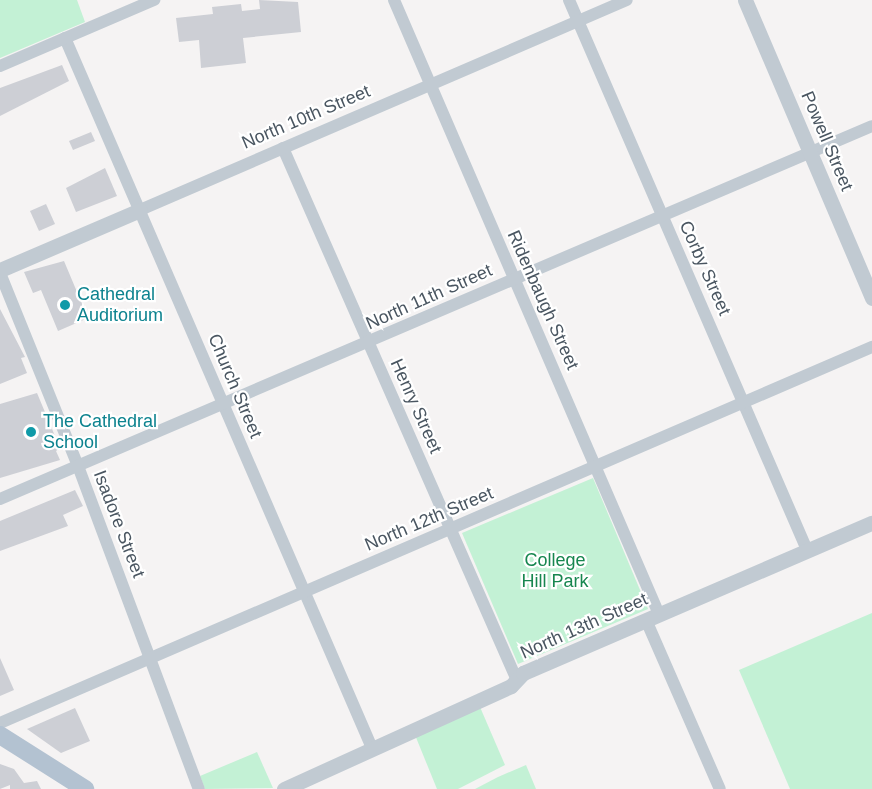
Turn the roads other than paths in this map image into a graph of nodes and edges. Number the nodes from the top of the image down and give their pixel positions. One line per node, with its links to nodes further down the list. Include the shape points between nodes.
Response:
1 (152, 0): 7 (street)
2 (394, 0): 9 (street, Ridenbaugh Street)
3 (569, 0): 6 (street, Corby Street)
4 (627, 0): 6 (street, North 10th Street)
5 (745, 0): 12 (street, Powell Street)
6 (578, 20): 9 (street, North 10th Street); 14 (street, Corby Street)
7 (65, 38): 8 (street); 13 (street, Church Street)
8 (0, 66)
9 (430, 85): 11 (street, North 10th Street); 16 (street, Ridenbaugh Street)
10 (872, 126): 12 (street, North 11th Street)
11 (283, 148): 13 (street, North 10th Street); 18 (street, Henry Street)
12 (811, 153): 14 (street, North 11th Street); 17 (street, Powell Street)
13 (140, 210): 15 (street, North 10th Street); 21 (street, Church Street)
14 (663, 217): 16 (street, North 11th Street); 20 (street, Corby Street)
15 (0, 271): 22 (street, Isadore Street)
16 (515, 279): 18 (street, North 11th Street); 23 (street, Ridenbaugh Street)
17 (872, 298)
18 (369, 343): 21 (street, North 11th Street); 26 (street, Henry Street)
19 (872, 347): 20 (street, North 12th Street)
20 (744, 403): 23 (street, North 12th Street); 27 (street, Corby Street)
21 (224, 405): 22 (street, North 11th Street); 28 (street, Church Street)
22 (78, 466): 24 (street, North 11th Street); 30 (street, Isadore Street)
23 (596, 466): 26 (street, North 12th Street); 29 (street, Ridenbaugh Street)
24 (0, 500)
25 (872, 523): 27 (street, North 13th Street)
26 (451, 529): 28 (street, North 12th Street); 31 (street, Henry Street)
27 (807, 550): 29 (street, North 13th Street)
28 (305, 592): 30 (street, North 12th Street); 34 (street, Church Street)
29 (653, 617): 31 (street, North 13th Street); 38 (street, Ridenbaugh Street)
30 (149, 658): 32 (street, North 12th Street); 36 (street, Isadore Street)
31 (516, 678): 34 (street, North 13th Street, via 510,686)
32 (0, 723)
33 (0, 735): 35 (main road)
34 (372, 748): 37 (street, North 13th Street)
35 (85, 789)
36 (199, 789)
37 (284, 789)
38 (720, 789)

